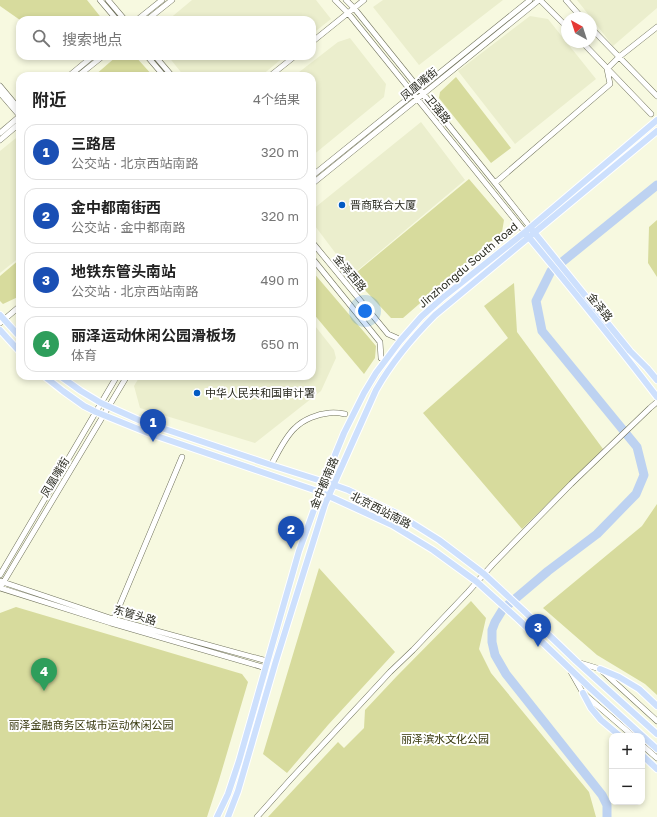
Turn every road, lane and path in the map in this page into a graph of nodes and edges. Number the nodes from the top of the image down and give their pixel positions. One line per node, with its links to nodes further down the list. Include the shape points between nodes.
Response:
1 (100, 0): 14 (street)
2 (108, 0): 15 (street)
3 (162, 0): 16 (street)
4 (172, 0): 17 (street)
5 (335, 0): 13 (street, 卫强路)
6 (346, 0): 11 (street, 卫强路)
7 (364, 0): 11 (street)
8 (530, 0): 36 (street, 凤凰嘴街)
9 (539, 0): 18 (street); 36 (street, 凤凰嘴街)
10 (566, 0): 12 (street)
11 (354, 8): 13 (street); 36 (street, 卫强路)
12 (577, 12)
13 (348, 13): 21 (street); 38 (street, 卫强路)
14 (114, 16)
15 (122, 16)
16 (142, 16)
17 (152, 16)
18 (561, 21)
19 (657, 27): 23 (street)
20 (597, 34): 23 (street)
21 (316, 39)
22 (588, 48): 29 (street)
23 (619, 58): 29 (street); 39 (street)
24 (88, 60): 30 (street)
25 (98, 60): 31 (street)
26 (150, 60): 32 (street)
27 (158, 60): 33 (street)
28 (290, 60): 34 (street)
29 (608, 69): 43 (street); 52 (street, via 610,84)
30 (74, 72)
31 (83, 72)
32 (161, 72)
33 (169, 72)
34 (275, 72)
35 (0, 86): 41 (street)
36 (422, 92): 38 (street, 凤凰嘴街); 40 (street, 凤凰嘴街); 52 (street, 卫强路)
37 (0, 93): 42 (street)
38 (413, 95): 40 (street, 卫强路); 50 (street, 凤凰嘴街)
39 (657, 96)
40 (417, 100): 51 (street, 凤凰嘴街); 54 (street, 卫强路)
41 (16, 105)
42 (16, 111)
43 (651, 114)
44 (16, 119): 48 (street)
45 (657, 120): 53 (main road, Jinzhongdu South Road)
46 (16, 126): 49 (street)
47 (657, 131): 55 (main road, Jinzhongdu South Road)
48 (0, 133)
49 (0, 140)
50 (316, 173)
51 (316, 181)
52 (495, 183): 53 (street, 卫强路)
53 (530, 227): 54 (main road, Jinzhongdu South Road); 55 (main road, 金泽路)
54 (525, 232): 55 (main road, 金泽路); 80 (main road, Jinzhongdu South Road, via 441,298 400,341 364,393)
55 (532, 235): 58 (main road, 金泽路); 81 (main road, 金中都南路, via 425,325 391,365 376,390)
56 (316, 247): 63 (street, 金泽西路, via 388,334)
57 (316, 263): 65 (street, 金泽西路, via 380,342)
58 (569, 279): 70 (main road, 金泽路); 71 (main road, 金泽路)
59 (16, 309): 60 (street)
60 (3, 318): 62 (main road)
61 (0, 330): 64 (main road)
62 (16, 333)
63 (397, 338)
64 (16, 348)
65 (381, 358)
66 (49, 380): 75 (main road, 北京西站南路)
67 (66, 380): 73 (main road, 北京西站南路)
68 (115, 380): 73 (street, 凤凰嘴街)
69 (125, 380): 74 (street, 凤凰嘴街)
70 (657, 380)
71 (657, 397)
72 (657, 402): 84 (street)
73 (101, 403): 74 (main road, 北京西站南路); 75 (street, 凤凰嘴街)
74 (108, 407): 76 (street, 凤凰嘴街); 79 (main road, 北京西站南路, via 154,426)
75 (96, 412): 76 (main road, 北京西站南路); 85 (street, 凤凰嘴街)
76 (104, 414): 82 (main road, 北京西站南路, via 148,433); 86 (street, 凤凰嘴街)
77 (345, 414): 79 (street, via 330,412 305,421 295,428 284,442)
78 (182, 457): 89 (street)
79 (271, 465): 80 (main road, 北京西站南路)
80 (324, 482): 81 (main road, 北京西站南路); 82 (main road, 金中都南路)
81 (334, 485): 83 (main road, 金中都南路); 84 (main road, 北京西站南路, via 396,513 439,540)
82 (320, 492): 83 (main road, 北京西站南路); 90 (main road, 金中都南路, via 299,551)
83 (329, 496): 87 (main road, 北京西站南路, via 392,525 433,550); 107 (main road, 金中都南路)
84 (484, 574): 87 (street); 91 (main road, 北京西站南路)
85 (0, 575)
86 (1, 582): 88 (street, 凤凰嘴街); 89 (street, 东管头路)
87 (477, 582): 93 (main road, 北京西站南路); 108 (street, via 390,672)
88 (0, 588): 89 (street, 东管头路)
89 (112, 621): 90 (street, 东管头路); 92 (street, 东管头路)
90 (267, 661): 92 (main road, 金中都南路)
91 (576, 661): 94 (street); 100 (main road, 北京西站南路)
92 (266, 668): 106 (main road, 金中都南路, via 239,761)
93 (569, 668): 95 (street); 102 (main road, 北京西站南路)
94 (600, 669): 96 (main road, via 639,689); 97 (street)
95 (583, 693): 98 (main road, via 601,720); 99 (street)
96 (657, 706)
97 (657, 721)
98 (616, 733)
99 (630, 733)
100 (657, 734)
101 (645, 747): 104 (street)
102 (657, 749)
103 (645, 758): 105 (main road)
104 (657, 758)
105 (657, 769)
106 (217, 817)
107 (228, 817)
108 (257, 817)

